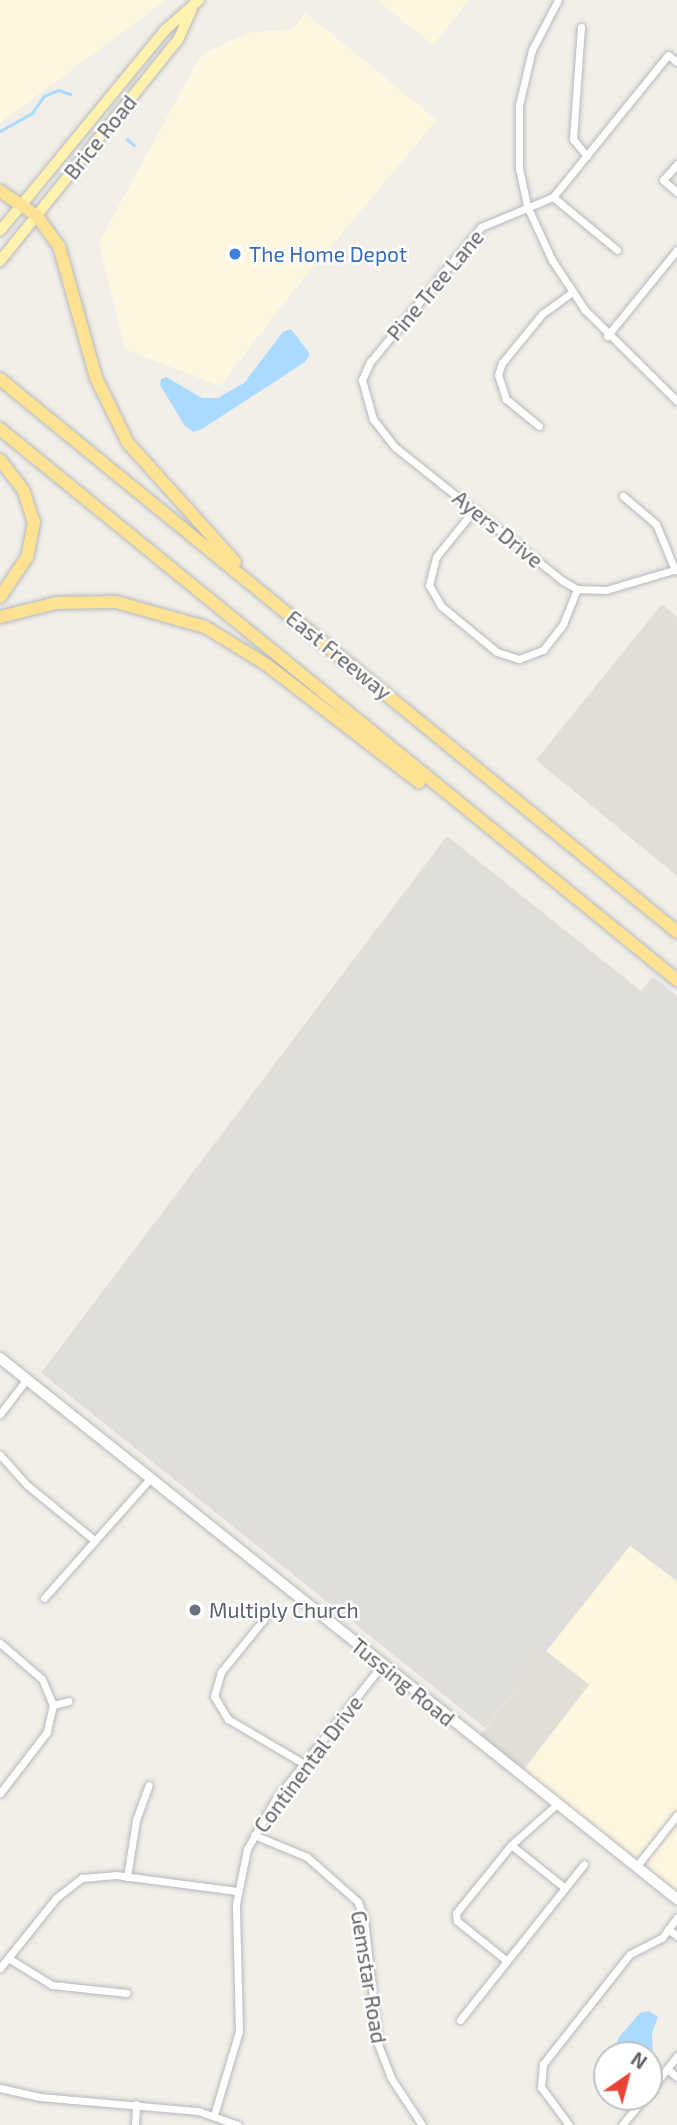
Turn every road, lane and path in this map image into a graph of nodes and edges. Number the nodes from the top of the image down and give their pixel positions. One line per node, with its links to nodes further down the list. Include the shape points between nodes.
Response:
1 (558, 0): 11 (street, via 532,50 519,105 519,168)
2 (195, 4): 10 (main road, Brice Road, via 164,31); 12 (main road, Brice Road, via 178,40)
3 (581, 27): 5 (street, via 572,139)
4 (677, 62): 5 (street, via 668,55)
5 (587, 156): 9 (street)
6 (677, 164): 8 (street, via 663,180)
7 (0, 191): 10 (highway)
8 (677, 192)
9 (553, 197): 11 (street, Pine Tree Lane); 15 (street)
10 (22, 204): 12 (highway); 13 (main road, Brice Road); 14 (main road, Brice Road)
11 (527, 206): 18 (street); 21 (street, Pine Tree Lane, via 489,221 473,236 370,362)
12 (37, 216): 17 (main road, Brice Road); 31 (highway, via 65,261 96,378 115,422 150,472)
13 (0, 231)
14 (0, 242)
15 (617, 250)
16 (677, 250): 19 (street)
17 (0, 261)
18 (572, 292): 19 (street); 23 (street, via 542,314 502,363 498,375 506,399)
19 (607, 336): 22 (street)
20 (0, 379): 31 (highway, East Freeway)
21 (363, 385): 27 (street, Ayers Drive, via 382,433)
22 (677, 401)
23 (539, 426)
24 (0, 429): 33 (highway, East Freeway)
25 (0, 460): 30 (highway, via 23,489 34,522 27,557)
26 (623, 496): 28 (street, via 656,524)
27 (474, 510): 29 (street, Ayers Drive); 29 (street, via 436,557 429,585 440,606 497,652 519,659 543,650 563,624)
28 (676, 569): 29 (street, via 606,590)
29 (577, 589)
30 (0, 597)
31 (269, 598): 34 (highway, East Freeway)
32 (0, 617): 33 (highway, via 56,603 116,602 205,627 267,665)
33 (582, 905): 35 (highway, East Freeway)
34 (677, 932)
35 (677, 981)
36 (0, 1358): 37 (main road, Tussing Road)
37 (26, 1380): 38 (street); 40 (main road, Tussing Road)
38 (0, 1414)
39 (0, 1455): 41 (street, via 27,1485)
40 (148, 1481): 41 (street); 45 (main road, Tussing Road)
41 (93, 1539): 42 (street)
42 (44, 1598)
43 (272, 1609): 48 (street, via 221,1672 214,1696 229,1719)
44 (0, 1643): 47 (street, via 42,1679)
45 (382, 1665): 48 (street, Continental Drive); 51 (main road, Tussing Road)
46 (69, 1701): 47 (street)
47 (53, 1704): 50 (street, via 47,1732)
48 (304, 1764): 53 (street, Continental Drive)
49 (149, 1785): 57 (street, via 136,1820)
50 (0, 1793)
51 (557, 1804): 54 (street); 56 (main road, Tussing Road)
52 (677, 1815): 56 (street)
53 (254, 1835): 59 (street, Continental Drive); 79 (street, Gemstar Road, via 307,1857 358,1902 364,1919 378,2044 391,2078)
54 (511, 1845): 58 (street); 65 (street, via 455,1916)
55 (584, 1864): 58 (street)
56 (636, 1867): 60 (main road, Tussing Road)
57 (127, 1877): 59 (street); 64 (street, via 105,1875 74,1883)
58 (565, 1888): 65 (street)
59 (237, 1891): 76 (street, Continental Drive, via 239,2031)
60 (677, 1899)
61 (677, 1917): 62 (street)
62 (668, 1929): 63 (street); 80 (street, via 662,1938 630,1954 543,2064 541,2087)
63 (677, 1936)
64 (8, 1958): 66 (street); 67 (street, via 52,1985)
65 (507, 1961): 68 (street)
66 (0, 1968)
67 (127, 1993)
68 (460, 2020)
69 (677, 2056): 70 (street)
70 (667, 2070): 71 (street); 72 (street)
71 (663, 2075)
72 (677, 2077)
73 (0, 2088): 74 (street, via 40,2097)
74 (136, 2104): 76 (street); 77 (street)
75 (634, 2111): 81 (street)
76 (214, 2115): 78 (street)
77 (135, 2125)
78 (238, 2125)
79 (422, 2125)
80 (569, 2125)
81 (622, 2125)

